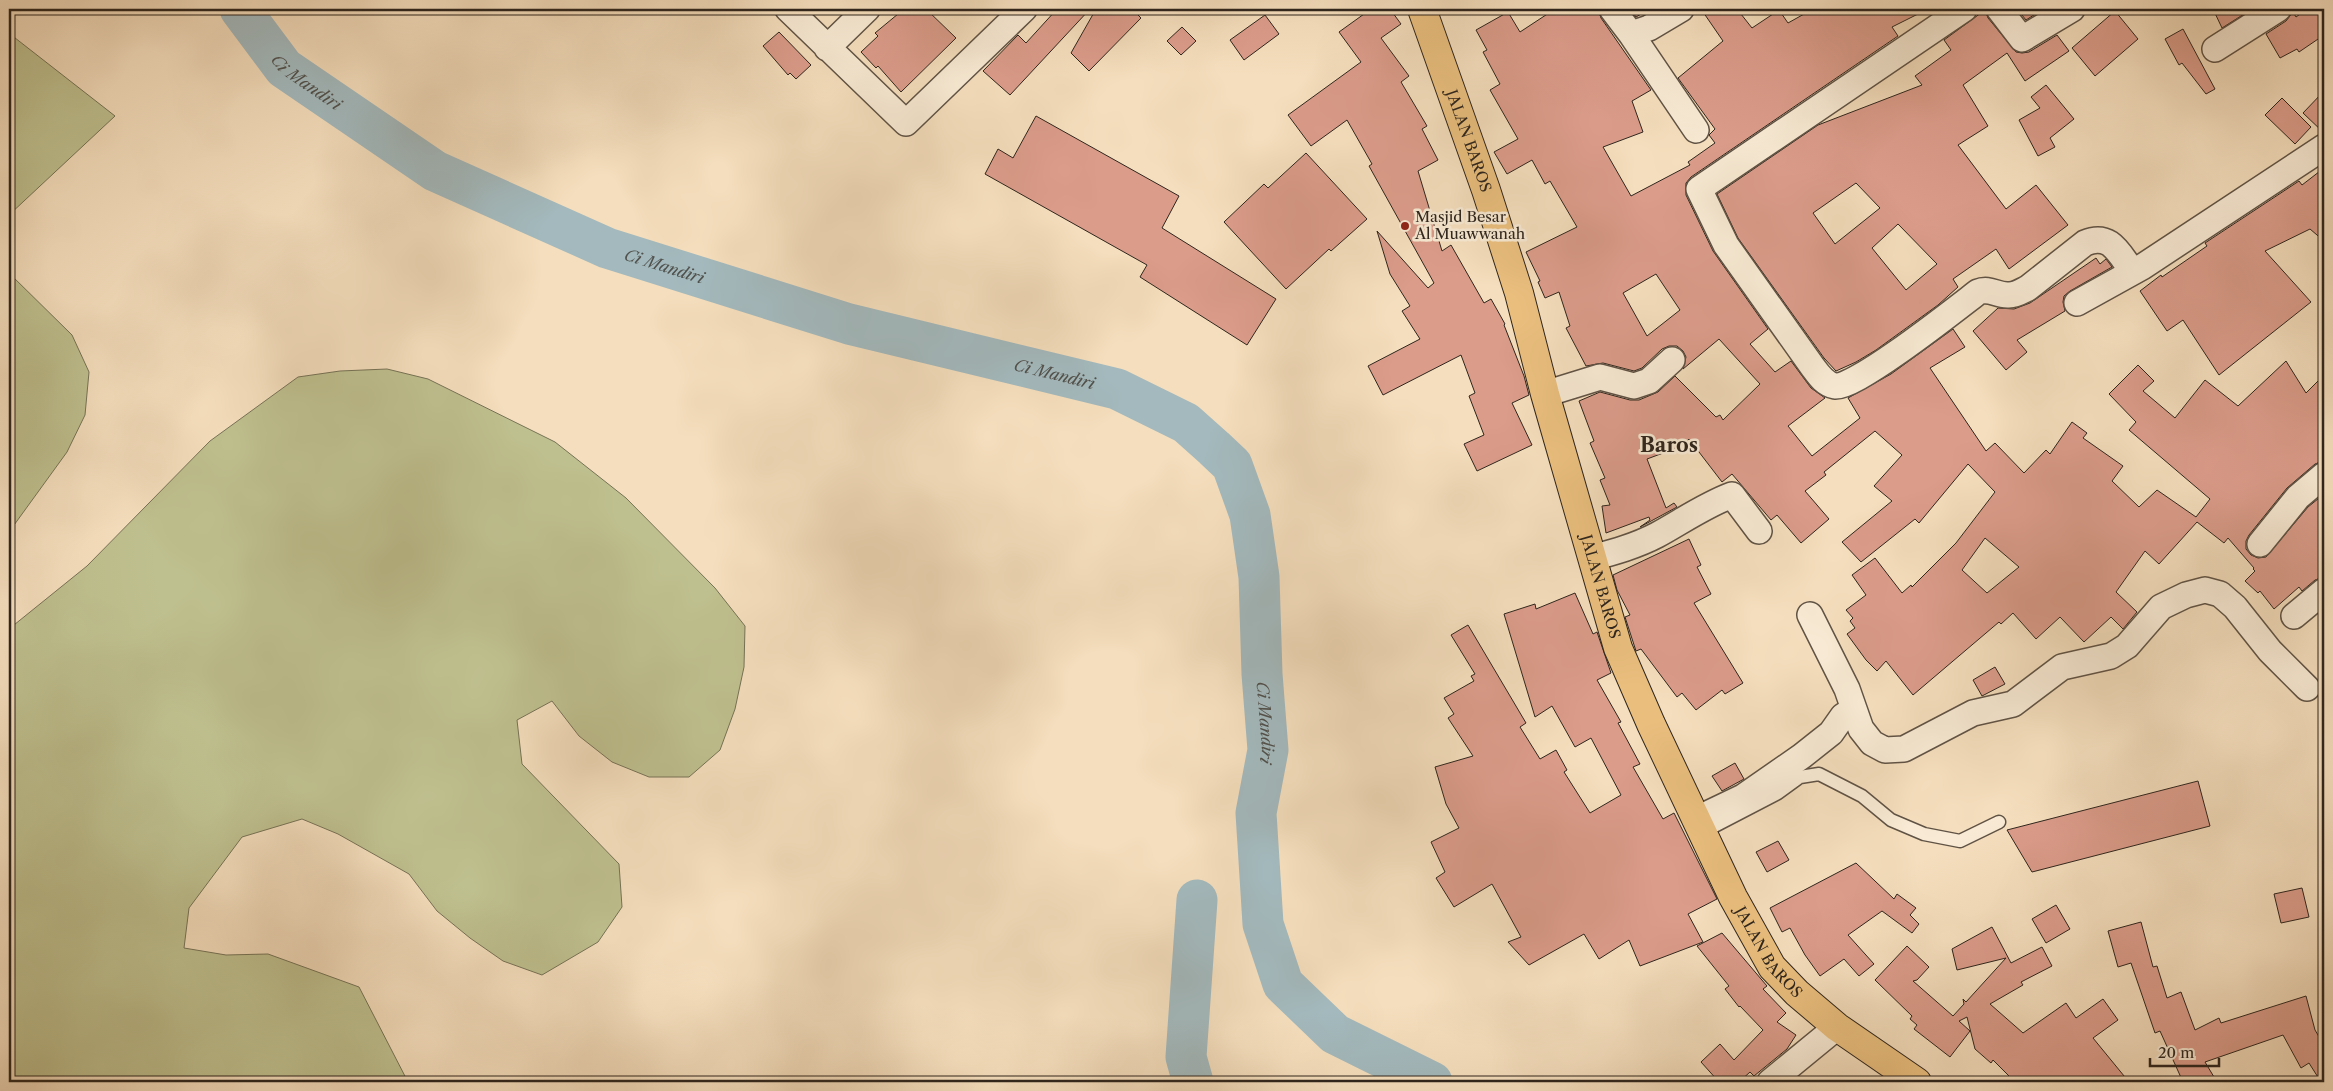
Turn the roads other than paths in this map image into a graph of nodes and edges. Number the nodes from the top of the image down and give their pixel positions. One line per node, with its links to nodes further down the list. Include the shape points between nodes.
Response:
1 (788, 9): 12 (street)
2 (867, 9): 12 (street)
3 (1024, 9): 12 (street, via 906,123)
4 (1422, 9): 19 (main road, JALAN BAROS, via 1519,293)
5 (1612, 9): 11 (street)
6 (1681, 9): 11 (street, via 1650,28)
7 (1964, 9): 16 (street, via 1699,189 1726,244 1812,366 1824,380 1835,386 1843,385 1871,369 1978,292 1988,289 2002,295 2018,293 2096,238 2113,246)
8 (1999, 9): 9 (street, via 2022,39)
9 (2072, 9)
10 (2278, 9): 13 (street)
11 (1631, 34): 14 (street)
12 (827, 48)
13 (2215, 49)
14 (1696, 130)
15 (2324, 146): 16 (street)
16 (2133, 272): 17 (street)
17 (2077, 303)
18 (1672, 360): 19 (street, via 1650,381 1634,386 1600,377)
19 (1545, 394): 23 (main road, JALAN BAROS)
20 (2324, 474): 22 (street, via 2298,497)
21 (1759, 531): 23 (street, via 1732,496 1625,549)
22 (2260, 544)
23 (1592, 558): 30 (main road, JALAN BAROS, via 1618,648)
24 (2324, 591): 26 (street)
25 (1810, 615): 28 (street)
26 (2294, 616)
27 (2307, 688): 28 (street, via 2270,651 2235,606 2220,594 2205,590 2161,606 2127,646 2111,656 2062,667 2013,704 1973,713 1904,749 1885,750 1872,744)
28 (1854, 710): 30 (street, via 1843,716 1830,733 1809,750)
29 (1999, 822): 30 (lane, via 1960,841 1924,834 1891,820 1862,796 1819,774 1800,777 1778,793)
30 (1700, 826): 31 (main road, JALAN BAROS, via 1733,897 1772,967 1796,993)
31 (1836, 1027): 32 (street); 33 (main road, JALAN BAROS)
32 (1770, 1082)
33 (1917, 1082)

